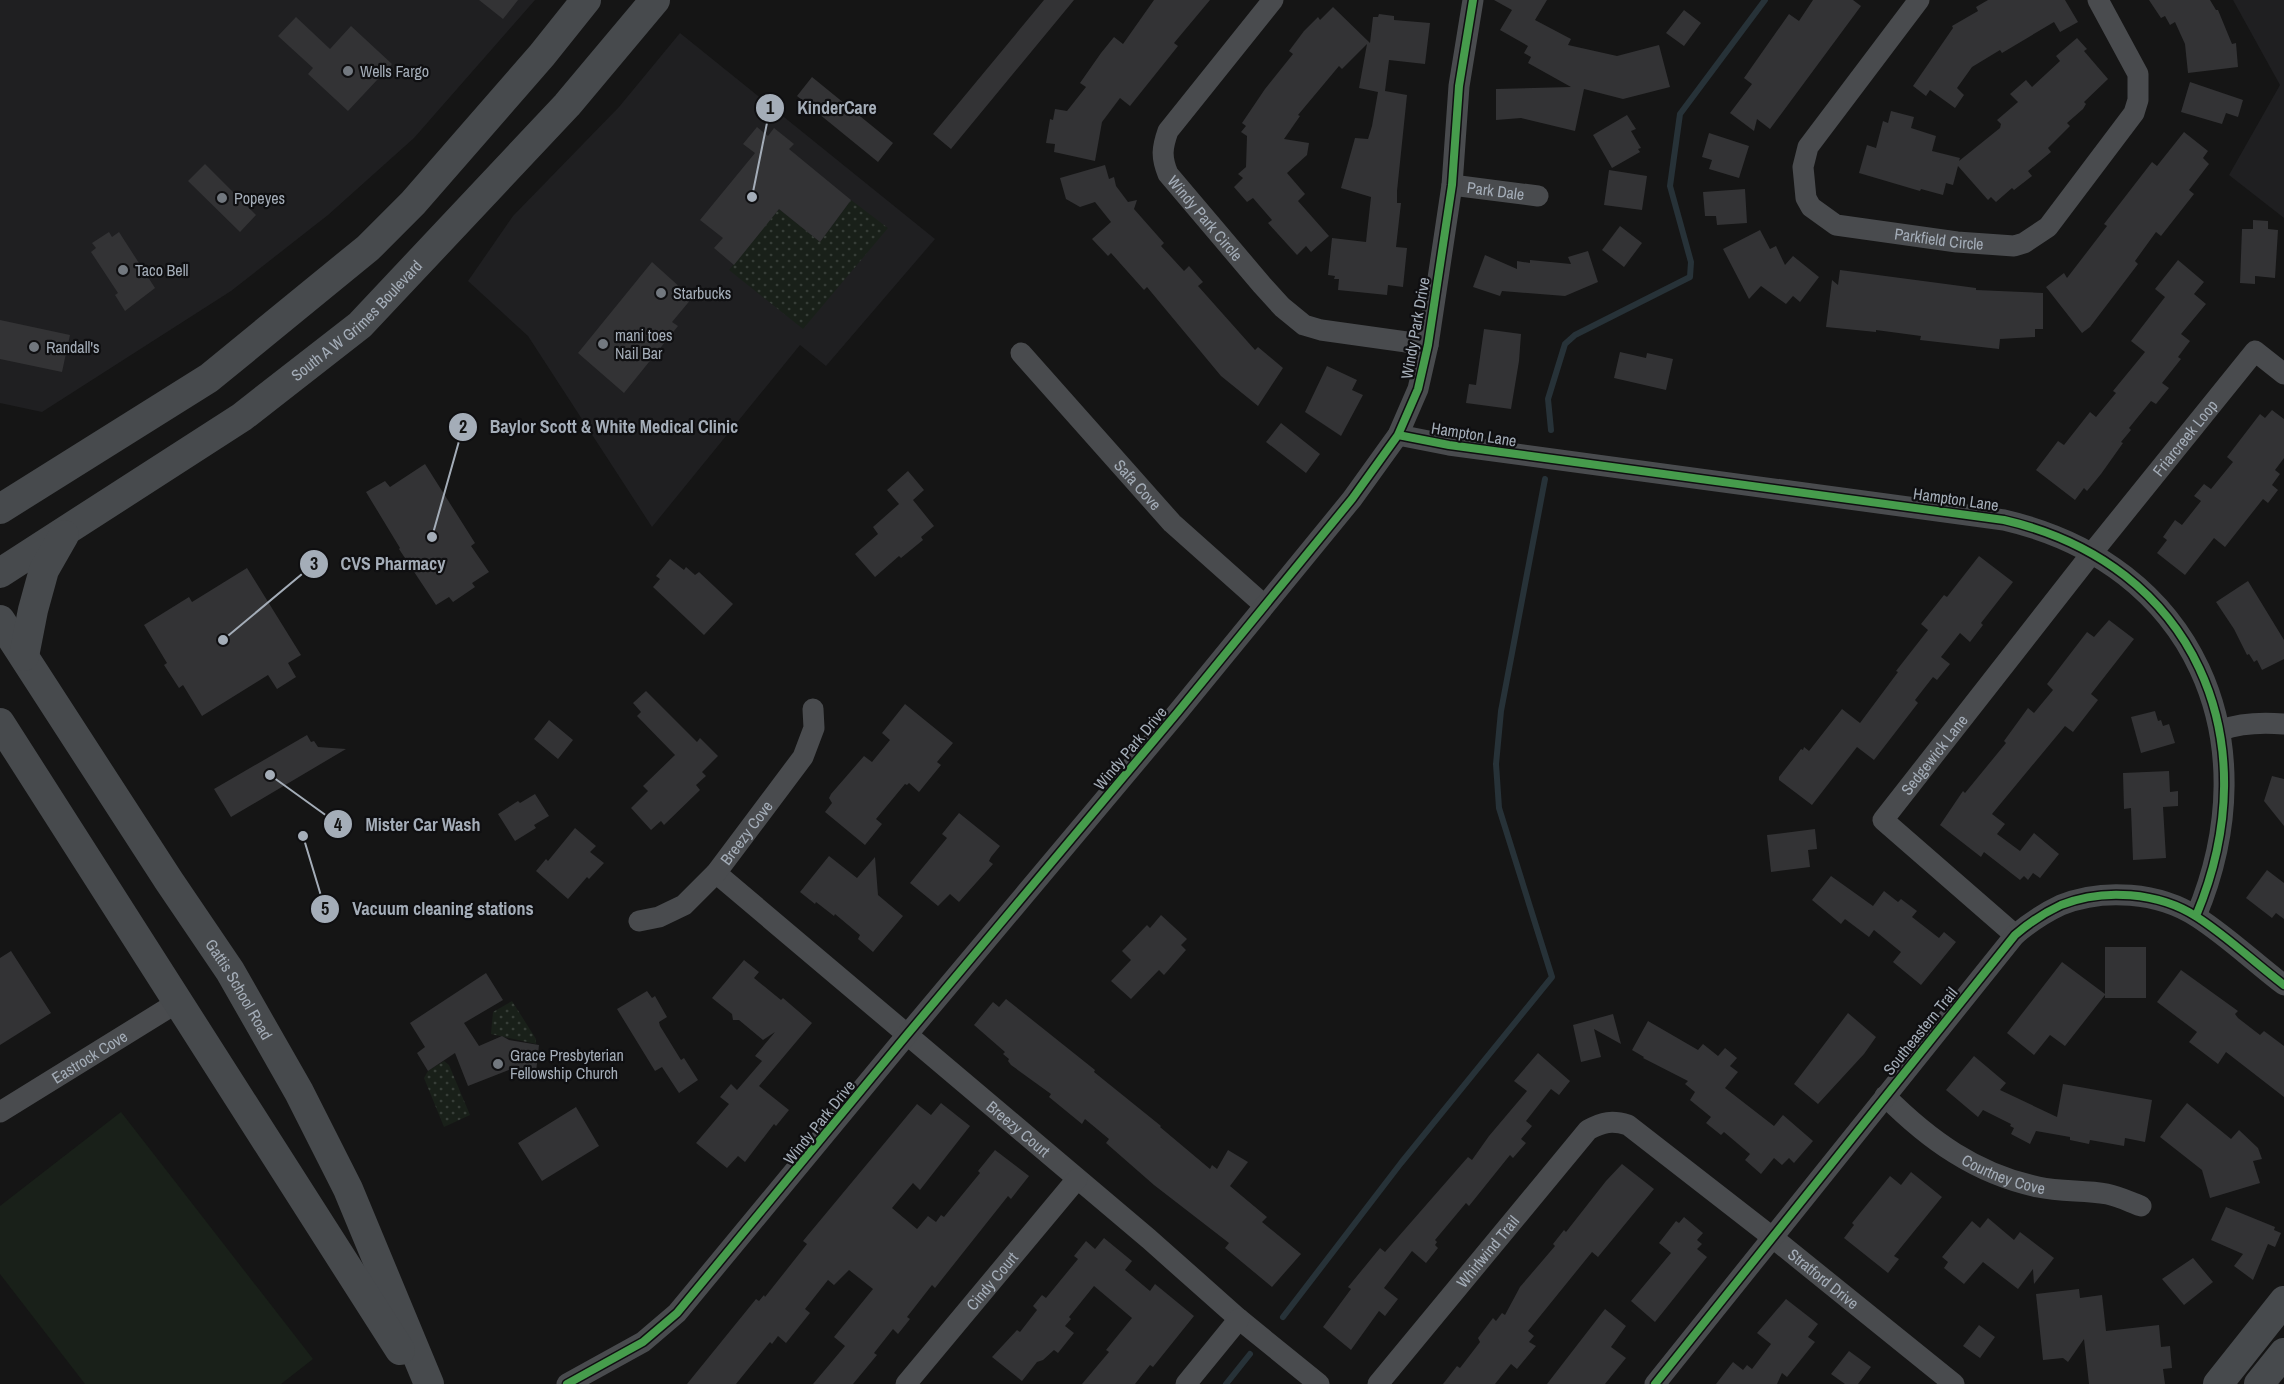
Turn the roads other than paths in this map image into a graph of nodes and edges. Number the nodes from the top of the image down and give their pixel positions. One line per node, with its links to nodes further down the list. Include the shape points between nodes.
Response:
1 (586, 0): 13 (main road, via 413,203 368,248 209,378)
2 (1273, 0): 9 (street, Windy Park Circle, via 1168,131 1161,158 1168,174 1262,285 1304,325)
3 (1473, 0): 7 (street, Windy Park Drive, via 1459,86)
4 (1919, 0): 5 (street, Parkfield Circle, via 1808,147 1803,167 1806,198 1811,207 1836,225 2014,246 2048,227 2134,113 2138,74)
5 (2098, 0)
6 (650, 2): 14 (main road, South A W Grimes Boulevard, via 567,105 360,325 242,417)
7 (1452, 185): 8 (street, Park Dale); 9 (street, Windy Park Drive)
8 (1538, 196)
9 (1428, 345): 12 (street, Windy Park Drive, via 1418,389)
10 (1021, 353): 17 (street, Safa Cove, via 1172,523)
11 (2284, 374): 15 (street, Friarcreek Loop, via 2256,351)
12 (1398, 435): 15 (street, Hampton Lane, via 2004,520 2064,538); 17 (street, Windy Park Drive, via 1352,499)
13 (8, 498)
14 (67, 530): 16 (main road, South A W Grimes Boulevard); 19 (main road, via 44,570)
15 (2092, 553): 23 (street, Hampton Lane, via 2142,592 2180,635 2198,665); 27 (street, Sedgewick Lane, via 1883,820)
16 (0, 573)
17 (1264, 605): 30 (street, Windy Park Drive)
18 (0, 620): 19 (main road, Gattis School Road)
19 (24, 656): 42 (main road, Gattis School Road, via 230,971 294,1082 348,1189)
20 (813, 709): 24 (street, Breezy Cove, via 814,728 803,757)
21 (2284, 724): 23 (street, via 2235,725)
22 (1, 726): 29 (main road)
23 (2221, 730): 25 (street, Hampton Lane, via 2225,765 2222,833)
24 (716, 873): 26 (street, Breezy Cove, via 684,905); 30 (street, Breezy Court)
25 (2196, 916): 27 (street, Southeastern Trail, via 2153,899 2116,894 2062,905); 28 (street, Southeastern Trail)
26 (639, 921)
27 (2015, 935): 31 (street, Southeastern Trail)
28 (2284, 985)
29 (178, 1002): 32 (street, Eastrock Cove); 41 (main road)
30 (906, 1036): 34 (street, Breezy Court); 43 (street, Windy Park Drive, via 677,1313 643,1342)
31 (1886, 1096): 35 (street, Courtney Cove, via 1923,1132 1977,1167 2038,1188 2110,1194); 36 (street, Southeastern Trail)
32 (0, 1112)
33 (1601, 1123): 36 (street, Stratford Drive, via 1615,1121 1628,1125); 47 (street, Whirlwind Trail, via 1588,1130)
34 (1077, 1179): 38 (street, Breezy Court); 44 (street, Cindy Court)
35 (2141, 1206)
36 (1772, 1238): 40 (street, Stratford Drive); 48 (street, Southeastern Trail)
37 (2284, 1301): 49 (main road)
38 (1239, 1319): 45 (street); 46 (street, Breezy Court)
39 (2284, 1353): 50 (main road)
40 (1942, 1381)
41 (422, 1384)
42 (429, 1384)
43 (567, 1384)
44 (906, 1384)
45 (1186, 1384)
46 (1319, 1384)
47 (1378, 1384)
48 (1655, 1384)
49 (2218, 1384)
50 (2259, 1384)

